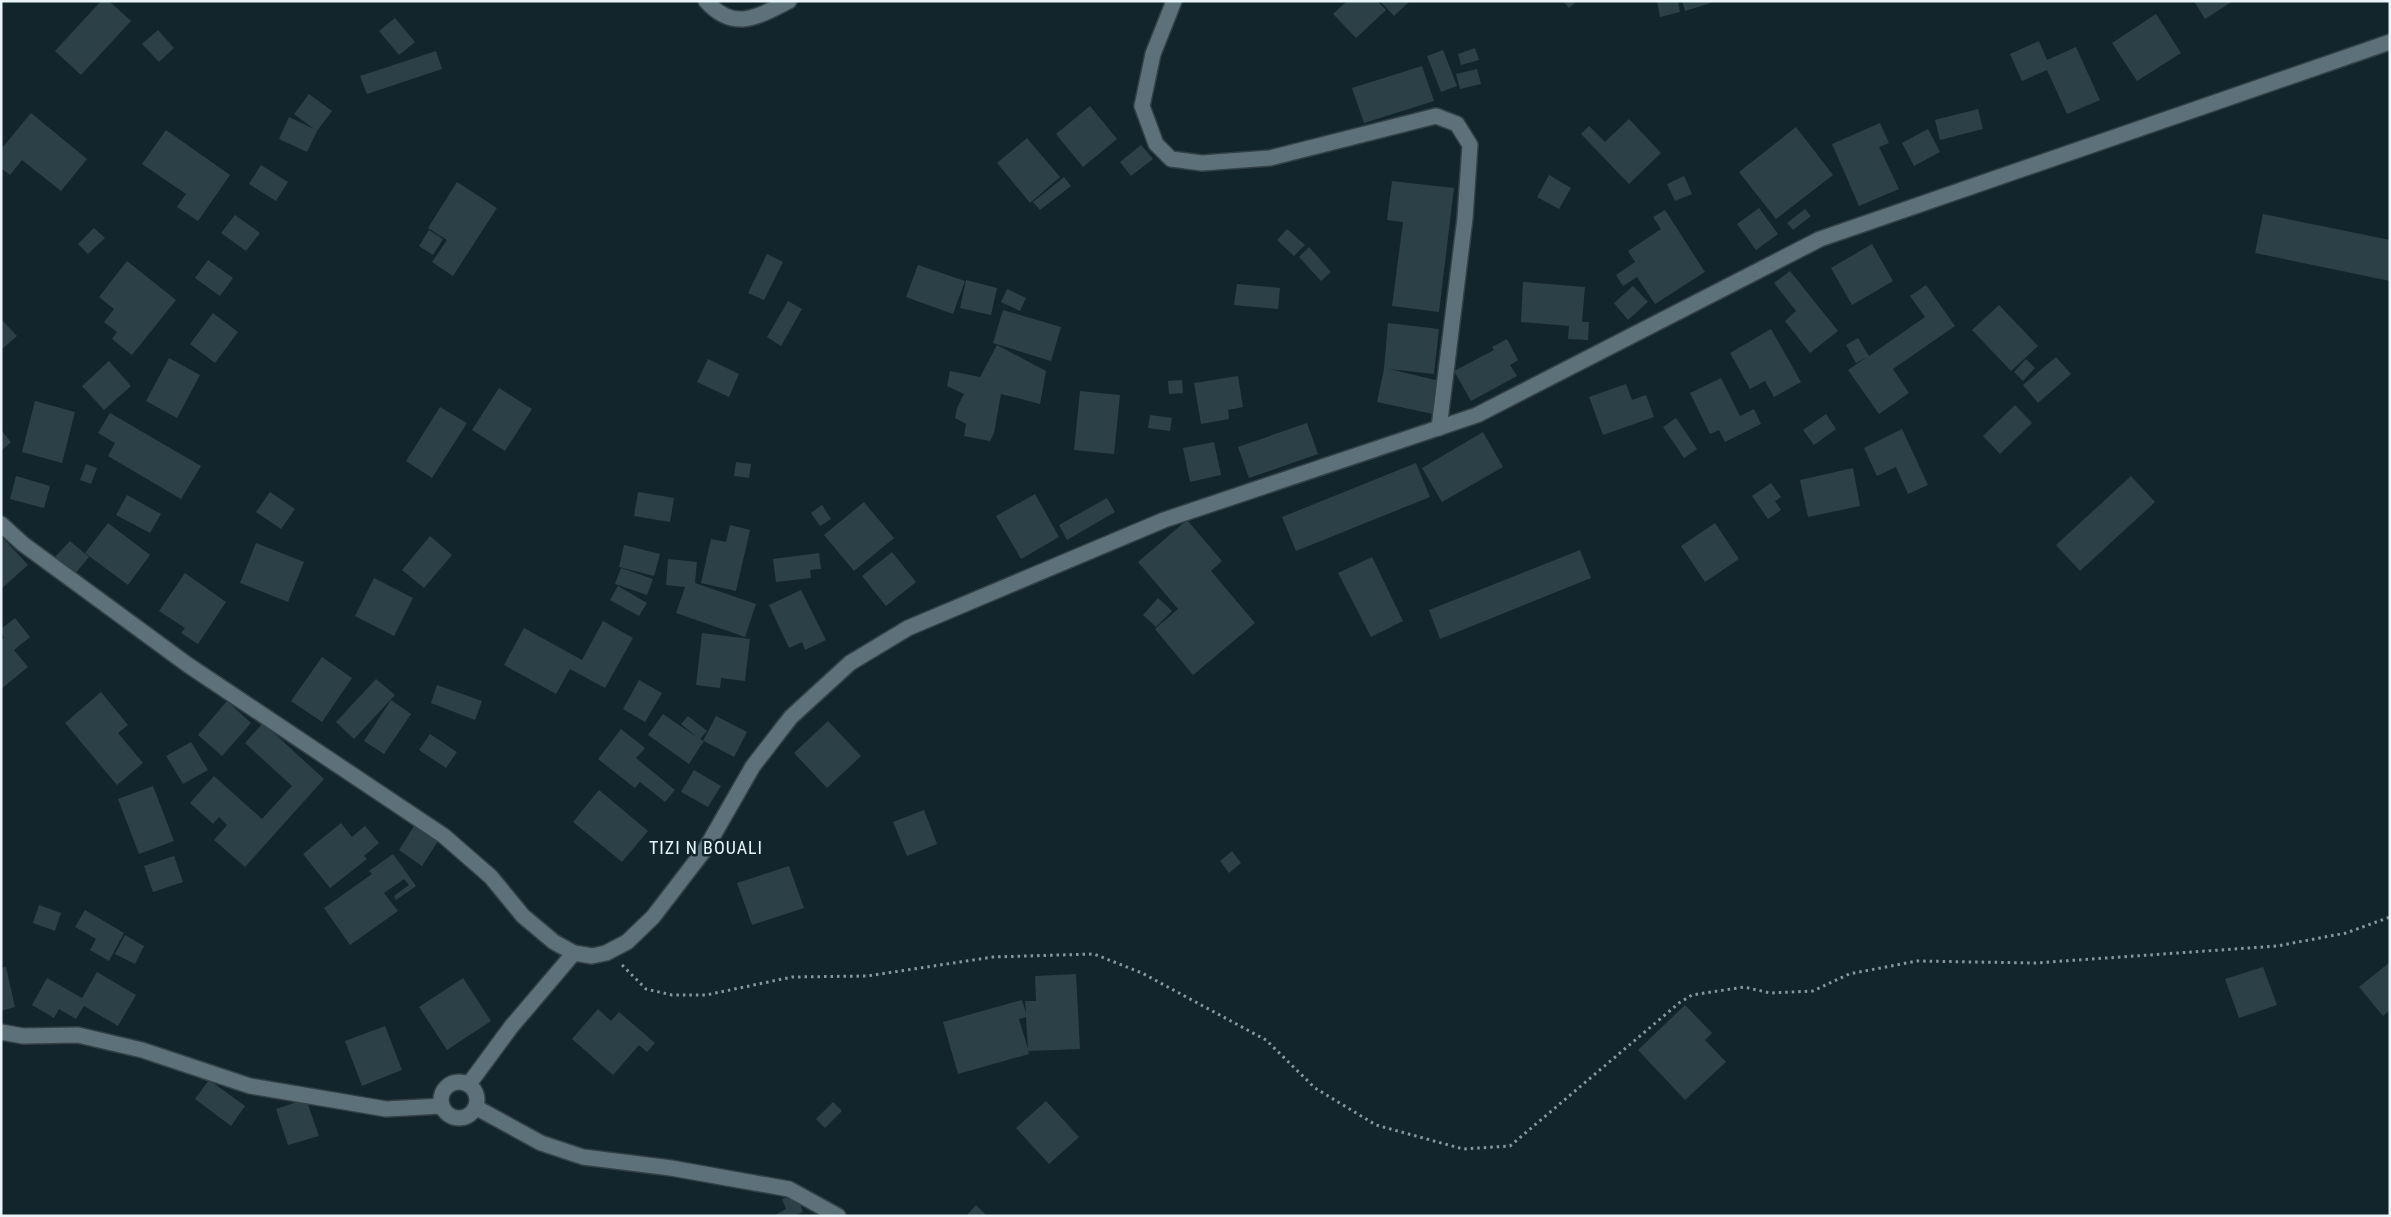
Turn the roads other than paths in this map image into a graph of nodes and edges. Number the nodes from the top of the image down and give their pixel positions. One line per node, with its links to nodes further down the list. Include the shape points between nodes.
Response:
1 (706, 1): 2 (street, via 717,14 737,20 759,16)
2 (790, 1)
3 (1174, 1): 5 (street, via 1153,54 1142,106 1156,144 1171,159 1202,163 1270,158 1436,116 1457,124 1470,145 1465,218)
4 (2390, 42): 5 (street, via 1820,239 1478,414)
5 (1439, 428): 7 (street, via 1164,520 908,628 850,663 791,717 753,766 706,848 658,910 627,942 592,956)
6 (1, 524): 7 (street, via 23,544 188,665 444,836 491,877 523,916 554,942)
7 (574, 953): 9 (street)
8 (1, 1032): 10 (street, via 23,1036 78,1035 142,1050 250,1086 386,1109)
9 (468, 1084): 10 (street, via 451,1083 444,1089); 11 (street, via 475,1090)
10 (442, 1106): 11 (street, via 447,1114 463,1119)
11 (477, 1108): 12 (street, via 541,1143 583,1157 671,1168 789,1189)
12 (838, 1216)

